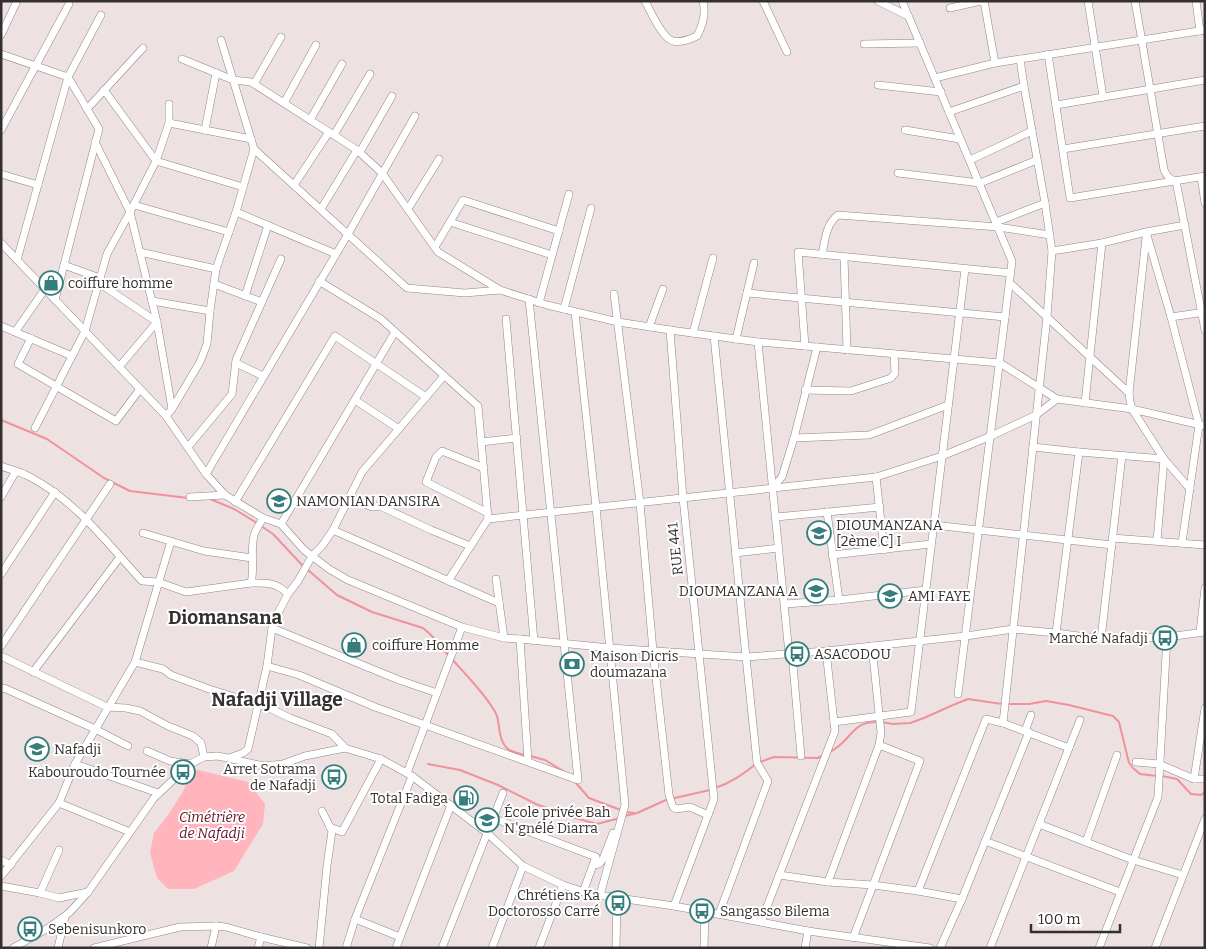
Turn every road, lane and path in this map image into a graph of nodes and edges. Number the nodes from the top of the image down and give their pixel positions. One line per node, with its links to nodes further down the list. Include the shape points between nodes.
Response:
1 (17, 1): 16 (street)
2 (645, 1): 3 (street, via 664,34 673,41 697,36 702,26)
3 (703, 1)
4 (763, 1): 25 (street)
5 (878, 1): 14 (street)
6 (902, 1): 14 (street)
7 (983, 1): 12 (street); 30 (street)
8 (1088, 1): 23 (street)
9 (1135, 1): 19 (street)
10 (1196, 1): 15 (street)
11 (69, 4): 32 (street)
12 (950, 8)
13 (101, 15): 35 (street)
14 (908, 16): 20 (street)
15 (1202, 30): 19 (street)
16 (1, 35)
17 (281, 37): 39 (street)
18 (221, 40): 37 (street)
19 (1141, 40): 23 (street); 43 (street)
20 (920, 43): 21 (street); 36 (street)
21 (864, 44)
22 (316, 45): 47 (street)
23 (1095, 47): 27 (street); 46 (street)
24 (142, 48): 42 (street)
25 (787, 52)
26 (1, 54): 32 (street)
27 (1048, 54): 29 (street); 49 (street)
28 (182, 59): 33 (street)
29 (1020, 59): 30 (street); 41 (street)
30 (995, 63): 36 (street)
31 (342, 64): 53 (street)
32 (35, 66): 35 (street); 56 (street)
33 (216, 73): 37 (street); 57 (street)
34 (370, 74): 60 (street)
35 (68, 77): 50 (street); 78 (street)
36 (935, 78): 44 (street)
37 (234, 80): 39 (street); 63 (street)
38 (1205, 80): 43 (street)
39 (254, 84): 47 (street)
40 (878, 84): 44 (street)
41 (1024, 86): 51 (street); 59 (street)
42 (104, 90): 50 (street); 71 (street)
43 (1150, 90): 46 (street); 61 (street)
44 (941, 92): 51 (street)
45 (392, 96): 67 (street)
46 (1103, 97): 49 (street)
47 (284, 103): 53 (street)
48 (169, 104): 54 (street)
49 (1056, 105): 66 (street)
50 (87, 109): 64 (street, via 99,129)
51 (949, 112): 62 (street)
52 (415, 116): 72 (street)
53 (310, 120): 60 (street)
54 (169, 123): 57 (street); 71 (street)
55 (1205, 126): 61 (street)
56 (1, 130)
57 (205, 130): 63 (street)
58 (905, 130): 62 (street)
59 (1032, 131): 69 (street); 70 (street)
60 (331, 133): 67 (street); 79 (street)
61 (1158, 134): 66 (street); 76 (street, via 1166,175)
62 (960, 138): 69 (street)
63 (251, 139): 65 (street)
64 (95, 142): 84 (street); 111 (street)
65 (254, 148): 79 (street); 80 (street)
66 (1063, 149): 76 (street, via 1070,198)
67 (358, 151): 72 (street); 86 (street)
68 (440, 159): 87 (street)
69 (970, 160): 77 (street)
70 (1037, 160): 77 (street); 82 (street)
71 (156, 161): 80 (street); 84 (street)
72 (382, 173): 87 (street); 96 (street)
73 (898, 173): 77 (street)
74 (1, 174): 78 (street)
75 (1203, 177): 76 (street); 83 (street)
76 (1176, 181): 92 (street)
77 (980, 183): 91 (street)
78 (38, 185): 109 (street)
79 (294, 185): 86 (street)
80 (243, 187): 88 (street)
81 (569, 194): 93 (street)
82 (1045, 202): 91 (street); 97 (street)
83 (1205, 203)
84 (132, 208): 94 (street); 102 (street); 115 (street, via 107,254)
85 (591, 208): 132 (street)
86 (321, 209): 96 (street)
87 (408, 209): 100 (street)
88 (236, 212): 90 (street); 94 (street)
89 (450, 222): 93 (street, via 463,200); 100 (street); 104 (street)
90 (268, 225): 103 (street); 124 (street)
91 (997, 225): 97 (street); 105 (street, via 838,215 828,227); 114 (street, via 1012,261)
92 (1185, 226): 95 (street); 135 (street)
93 (559, 231): 104 (street)
94 (229, 232): 113 (street)
95 (1146, 232): 98 (street); 139 (street); 172 (street)
96 (348, 234): 103 (street); 121 (street, via 407,288 465,293)
97 (1050, 235): 101 (street)
98 (1102, 243): 101 (street); 160 (street)
99 (2, 246): 109 (street)
100 (435, 247): 121 (street, via 438,252)
101 (1052, 251): 137 (street)
102 (140, 252): 113 (street); 128 (street)
103 (336, 254): 116 (street)
104 (552, 255): 131 (street)
105 (822, 255): 106 (street); 125 (street, via 798,252)
106 (844, 257): 112 (street); 130 (street)
107 (713, 258): 150 (street)
108 (281, 259): 129 (street)
109 (17, 260): 119 (street)
110 (754, 264): 122 (street)
111 (64, 265): 115 (street); 127 (street)
112 (965, 268): 114 (street); 136 (street)
113 (216, 269): 118 (street)
114 (1011, 273): 117 (street)
115 (100, 280): 141 (street); 147 (street)
116 (319, 281): 149 (street, via 381,319); 166 (street)
117 (1010, 283): 137 (street); 138 (street)
118 (214, 284): 124 (street); 133 (street)
119 (45, 289): 127 (street); 148 (street)
120 (663, 289): 144 (street)
121 (500, 290): 126 (street)
122 (747, 293): 125 (street); 153 (street)
123 (614, 294): 142 (street)
124 (245, 296): 129 (street)
125 (802, 298): 130 (street); 155 (street)
126 (529, 299): 131 (street); 214 (street)
127 (55, 300): 147 (street)
128 (152, 301): 133 (street); 141 (street)
129 (262, 302): 162 (street)
130 (846, 302): 136 (street); 157 (street)
131 (539, 303): 132 (street)
132 (564, 309): 134 (street)
133 (210, 311): 178 (street, via 208,344)
134 (575, 312): 142 (street); 212 (street)
135 (1203, 312): 139 (street); 146 (street)
136 (960, 313): 138 (street); 161 (street)
137 (1047, 316): 160 (street); 169 (street)
138 (1005, 317): 163 (street)
139 (1172, 317): 182 (street)
140 (506, 320): 186 (street)
141 (157, 322): 165 (street); 178 (street)
142 (618, 322): 144 (street); 211 (street)
143 (1, 326): 148 (street)
144 (649, 327): 145 (street)
145 (670, 330): 150 (street); 209 (street, RUE 441)
146 (1205, 330)
147 (85, 331): 159 (street); 165 (street)
148 (15, 332): 152 (street)
149 (395, 332): 164 (street); 167 (street)
150 (693, 333): 151 (street)
151 (714, 336): 153 (street); 204 (street)
152 (31, 338): 159 (street); 168 (street, via 18,364)
153 (736, 339): 154 (street)
154 (758, 342): 155 (street); 201 (street)
155 (805, 346): 156 (street)
156 (816, 347): 157 (street); 171 (street)
157 (847, 350): 158 (street)
158 (894, 354): 161 (street); 171 (street, via 895,373 891,378 851,391)
159 (72, 356): 168 (street)
160 (1090, 357): 172 (street); 176 (street)
161 (954, 359): 163 (street); 177 (street)
162 (236, 363): 166 (street); 190 (street, via 232,394)
163 (1000, 363): 169 (street); 185 (street)
164 (376, 364): 173 (street); 175 (street); 210 (street, via 335,336)
165 (119, 367): 170 (street)
166 (264, 376): 198 (street)
167 (444, 376): 173 (street); 188 (street, via 478,406)
168 (57, 386): 170 (street, via 116,422); 183 (street)
169 (1039, 388): 174 (street); 180 (street)
170 (140, 389): 181 (street)
171 (806, 390): 187 (street)
172 (1129, 393): 179 (street)
173 (426, 397): 184 (street)
174 (1057, 398): 176 (street); 180 (street)
175 (355, 400): 184 (street); 221 (street)
176 (1085, 403): 179 (street)
177 (948, 405): 187 (street, via 869,435); 192 (street)
178 (172, 409): 181 (street)
179 (1132, 409): 182 (street); 194 (street)
180 (1036, 415): 185 (street); 189 (street)
181 (166, 416): 190 (street)
182 (1202, 425): 202 (street)
183 (35, 428)
184 (399, 429): 208 (street, via 362,472)
185 (991, 436): 192 (street); 224 (street)
186 (516, 438): 188 (street); 216 (street)
187 (794, 438): 201 (street, via 782,477)
188 (481, 442): 196 (street)
189 (1033, 447): 191 (street); 226 (street)
190 (188, 448): 198 (street)
191 (1079, 452): 193 (street); 227 (street)
192 (942, 456): 199 (street); 222 (street)
193 (1122, 456): 194 (street); 229 (street)
194 (1164, 459): 202 (street); 230 (street)
195 (1, 466): 197 (street)
196 (484, 468): 217 (street); 217 (street, via 442,451 436,457 426,482)
197 (16, 471): 203 (street); 206 (street)
198 (206, 474): 205 (street)
199 (876, 477): 201 (street); 213 (street)
200 (110, 484): 220 (street)
201 (772, 488): 204 (street); 218 (street)
202 (1190, 489): 232 (street)
203 (54, 492): 220 (street); 242 (street)
204 (730, 493): 209 (street); 237 (street)
205 (225, 495): 207 (street); 210 (street)
206 (1, 497)
207 (190, 497)
208 (349, 497): 223 (street); 234 (street, via 372,507 380,506)
209 (683, 498): 211 (street); 273 (street, RUE 441)
210 (235, 502): 219 (street)
211 (640, 502): 212 (street); 270 (street)
212 (596, 507): 214 (street); 269 (street)
213 (880, 508): 215 (street); 236 (street)
214 (551, 512): 216 (street); 266 (street)
215 (827, 512): 218 (street); 238 (street)
216 (523, 515): 217 (street); 264 (street)
217 (488, 516): 234 (street)
218 (776, 517): 235 (street)
219 (263, 518): 221 (street); 241 (street, via 254,534)
220 (86, 519): 239 (street); 267 (street)
221 (281, 524): 240 (street)
222 (934, 525): 224 (street); 231 (street)
223 (333, 530): 240 (street); 245 (street)
224 (979, 530): 226 (street); 259 (street)
225 (143, 533): 228 (street)
226 (1024, 535): 227 (street); 256 (street)
227 (1068, 540): 229 (street); 258 (street)
228 (171, 541): 241 (street, via 204,552); 246 (street)
229 (1112, 541): 230 (street); 263 (street)
230 (1156, 541): 232 (street)
231 (931, 544): 236 (street); 249 (street)
232 (1182, 544): 233 (street)
233 (1205, 545)
234 (470, 546): 245 (street)
235 (779, 548): 237 (street); 253 (street)
236 (884, 550): 238 (street)
237 (735, 553): 275 (street)
238 (832, 555): 251 (street)
239 (120, 556): 246 (street, via 142,581); 278 (street)
240 (312, 556): 250 (street); 254 (street, via 348,580)
241 (252, 558): 247 (street)
242 (4, 565): 243 (street)
243 (1, 574)
244 (496, 579): 252 (street)
245 (448, 581): 252 (street)
246 (158, 582): 247 (street, via 186,592); 276 (street)
247 (252, 583): 250 (street, via 268,583 281,587)
248 (1205, 588): 257 (street)
249 (926, 590): 251 (street); 265 (street)
250 (288, 594): 255 (street)
251 (839, 600): 253 (street)
252 (499, 603): 260 (street)
253 (785, 604): 272 (street)
254 (462, 627): 260 (street); 280 (street)
255 (272, 628): 277 (street); 280 (street)
256 (1013, 629): 258 (street); 259 (street); 289 (street)
257 (1202, 632): 261 (street)
258 (1056, 633): 263 (street)
259 (966, 636): 265 (street); 281 (street)
260 (504, 638): 262 (street)
261 (1167, 638): 263 (street); 307 (street)
262 (520, 639): 264 (street); 303 (street)
263 (1101, 639)
264 (534, 641): 266 (street)
265 (920, 641): 268 (street); 286 (street, via 911,712)
266 (564, 644): 269 (street); 303 (street, via 578,780)
267 (1, 646)
268 (872, 646): 271 (street); 286 (street)
269 (610, 648): 270 (street); 345 (street, via 625,805)
270 (653, 651): 273 (street); 316 (street, via 673,807 690,806)
271 (826, 651): 272 (street); 288 (street)
272 (790, 654): 275 (street); 299 (street)
273 (699, 655): 275 (street); 316 (street, RUE 441, via 714,799)
274 (1, 656): 278 (street)
275 (746, 657): 350 (street, via 757,763 768,782)
276 (134, 662): 282 (street, via 163,669 171,676); 283 (street)
277 (267, 666): 282 (street); 290 (street, via 299,675)
278 (33, 672): 283 (street)
279 (1, 689): 291 (street)
280 (437, 693): 290 (street)
281 (958, 694)
282 (257, 705): 295 (street, via 332,734); 301 (street, via 248,749)
283 (107, 708): 291 (street); 300 (street, via 140,712 193,736 201,743)
284 (1205, 708): 309 (street)
285 (1031, 715): 292 (street)
286 (880, 717): 288 (street); 293 (street)
287 (1080, 720): 296 (street)
288 (834, 722): 333 (street, via 835,731)
289 (1003, 723): 292 (street); 340 (street, via 986,718)
290 (425, 724): 303 (street); 308 (street)
291 (95, 729): 294 (street); 305 (street)
292 (1027, 732): 296 (street); 324 (street)
293 (880, 745): 336 (street); 338 (street, via 920,761)
294 (128, 746)
295 (345, 748): 301 (street, via 264,766); 302 (street)
296 (1069, 748): 319 (street)
297 (147, 751): 306 (street, via 170,761)
298 (1117, 755): 325 (street)
299 (801, 756)
300 (204, 757): 301 (street); 306 (street)
301 (227, 758)
302 (381, 759): 308 (street); 320 (street, via 342,832)
303 (528, 761)
304 (1136, 762): 307 (street)
305 (75, 764): 311 (street); 313 (street)
306 (190, 764): 311 (street)
307 (1159, 764): 309 (street); 329 (street, via 1158,797)
308 (410, 774): 314 (street); 352 (street)
309 (1194, 779): 310 (street)
310 (1205, 779)
311 (158, 793): 322 (street)
312 (503, 793): 317 (street)
313 (59, 802): 322 (street); 330 (street)
314 (451, 805): 323 (street); 357 (street)
315 (322, 811): 320 (street)
316 (708, 815): 348 (street, RUE 441)
317 (493, 818): 323 (street); 332 (street, via 596,857)
318 (1205, 819): 334 (street)
319 (1039, 824): 325 (street); 327 (street)
320 (330, 827): 366 (street)
321 (614, 830): 332 (street, via 603,858)
322 (130, 832): 341 (street)
323 (487, 833): 331 (street); 369 (street)
324 (985, 841): 327 (street); 347 (street)
325 (1086, 842): 329 (street)
326 (59, 850): 344 (street)
327 (1026, 856): 343 (street); 377 (street)
328 (1, 860): 330 (street)
329 (1133, 860): 334 (street); 343 (street)
330 (11, 865): 335 (street)
331 (523, 866): 337 (street); 370 (street)
332 (593, 866): 342 (street)
333 (779, 875): 336 (street); 353 (street)
334 (1183, 875): 379 (street)
335 (1, 876)
336 (828, 882): 338 (street)
337 (563, 885): 342 (street); 371 (street)
338 (873, 885): 340 (street); 358 (street)
339 (1, 886): 344 (street)
340 (918, 891): 347 (street)
341 (88, 892): 344 (street, via 59,898); 351 (street)
342 (583, 892): 345 (street)
343 (1120, 892): 378 (street)
344 (40, 893)
345 (600, 895): 346 (street)
346 (617, 898): 348 (street); 372 (street)
347 (962, 899): 376 (street)
348 (674, 906): 349 (street)
349 (705, 912): 350 (street); 373 (street)
350 (719, 914): 353 (street)
351 (65, 917): 360 (street); 361 (street)
352 (356, 919): 357 (street); 367 (street)
353 (761, 922): 355 (street)
354 (216, 926): 356 (street); 362 (street, via 180,927); 363 (street)
355 (808, 931): 358 (street); 374 (street)
356 (261, 937): 359 (street); 364 (street)
357 (400, 937): 368 (street)
358 (853, 938): 375 (street)
359 (290, 946): 365 (street)
360 (13, 948)
361 (58, 948)
362 (94, 948)
363 (211, 948)
364 (258, 948)
365 (307, 948)
366 (320, 948)
367 (346, 948)
368 (396, 948)
369 (442, 948)
370 (492, 948)
371 (538, 948)
372 (616, 948)
373 (704, 948)
374 (805, 948)
375 (930, 948)
376 (940, 948)
377 (990, 948)
378 (1099, 948)
379 (1155, 948)

